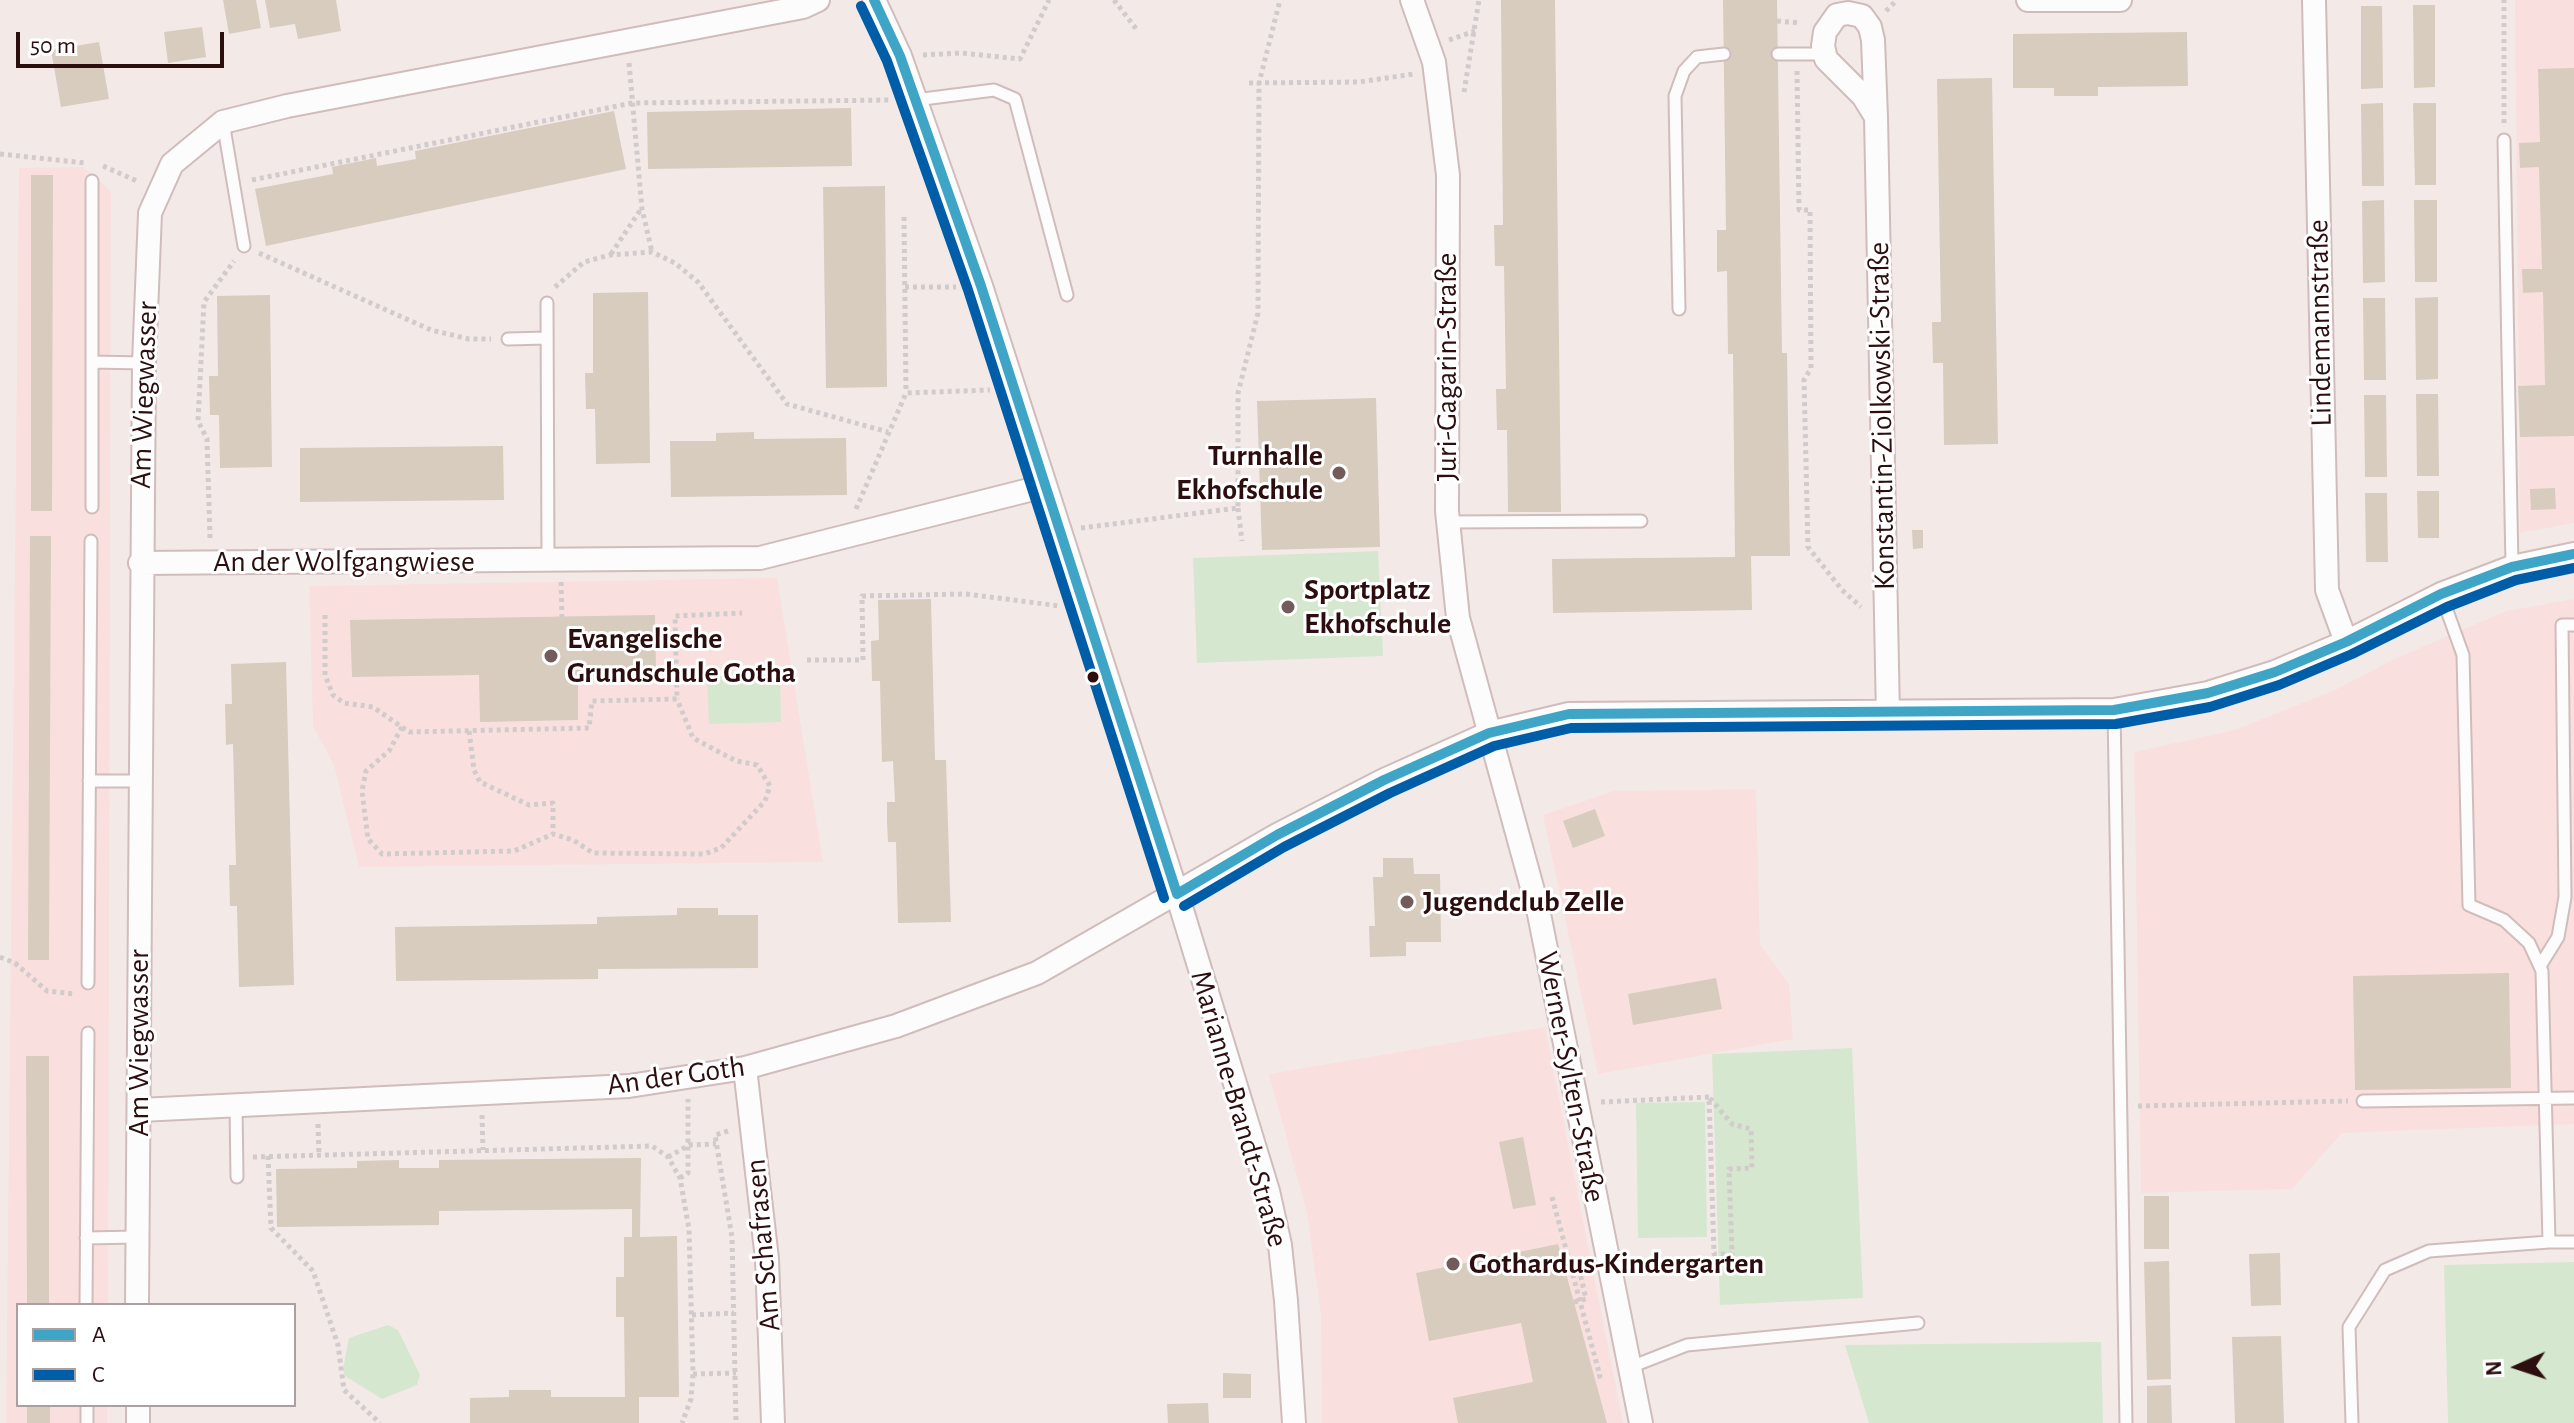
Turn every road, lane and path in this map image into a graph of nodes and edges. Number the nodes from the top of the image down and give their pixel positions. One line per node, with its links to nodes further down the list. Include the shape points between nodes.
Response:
1 (818, 0): 13 (street, Am Wiegwasser)
2 (874, 0): 17 (street, Marianne-Brandt-Straße)
3 (1049, 0): 17 (path, via 1020,59 961,53)
4 (1114, 0): 12 (path)
5 (1280, 0): 20 (path)
6 (1412, 0): 18 (street, Juri-Gagarin-Straße)
7 (2028, 0): 8 (street)
8 (2120, 0)
9 (2314, 0): 66 (street, Lindemannstraße, via 2327,590)
10 (2504, 0): 25 (path)
11 (1777, 21): 16 (path, via 1801,21)
12 (1137, 30)
13 (628, 41): 22 (path); 24 (street, Am Wiegwasser)
14 (1724, 54): 37 (lane, via 1697,57 1684,71 1675,96)
15 (1778, 54): 16 (lane)
16 (1814, 54): 23 (street, via 1863,96); 23 (street, Konstantin-Ziolkowski-Straße, via 1837,15 1862,16 1873,40); 65 (path, via 1797,70 1799,210 1810,210 1811,368 1804,380 1808,547 1842,590)
17 (900, 56): 21 (street, Marianne-Brandt-Straße)
18 (1435, 70): 20 (path, via 1359,82); 49 (street, Juri-Gagarin-Straße, via 1448,175)
19 (1249, 83): 20 (path)
20 (1259, 83): 47 (path, via 1258,313 1238,393)
21 (915, 100): 22 (path); 33 (street, Marianne-Brandt-Straße); 35 (lane, via 994,90 1015,99)
22 (632, 103): 27 (path); 28 (path)
23 (1876, 117): 65 (street, Konstantin-Ziolkowski-Straße)
24 (223, 122): 27 (lane); 41 (street, Am Wiegwasser, via 172,164 150,213)
25 (2504, 140): 58 (lane)
26 (92, 181): 40 (lane)
27 (234, 184): 30 (lane)
28 (642, 209): 31 (path); 32 (path)
29 (904, 217): 34 (path)
30 (244, 246): 39 (path, via 431,330 469,339); 57 (path, via 204,302 198,421 207,439)
31 (652, 252): 32 (path); 44 (path, via 698,282 787,404)
32 (610, 255): 36 (path, via 584,262 558,282)
33 (981, 286): 34 (path); 42 (street, Marianne-Brandt-Straße)
34 (905, 287): 43 (path)
35 (1067, 295)
36 (547, 303): 38 (lane)
37 (1679, 309)
38 (547, 338): 39 (lane); 55 (lane)
39 (508, 339)
40 (92, 362): 41 (lane); 46 (lane)
41 (144, 363): 56 (street, Am Wiegwasser)
42 (1013, 390): 43 (path); 45 (street, Marianne-Brandt-Straße)
43 (906, 393): 44 (path)
44 (888, 432): 51 (path)
45 (1045, 486): 50 (street, Marianne-Brandt-Straße); 51 (street, An der Wolfgangwiese)
46 (92, 507)
47 (1238, 508): 50 (path); 53 (path)
48 (1641, 521): 49 (lane)
49 (1448, 522): 73 (street, Juri-Gagarin-Straße, via 1458,618)
50 (1060, 530): 60 (street, Marianne-Brandt-Straße)
51 (843, 540): 55 (street, An der Wolfgangwiese, via 760,558)
52 (91, 541): 74 (lane)
53 (1242, 541)
54 (2574, 554): 58 (street, An der Goth)
55 (554, 561): 57 (street, An der Wolfgangwiese); 63 (path)
56 (140, 563): 57 (street, An der Wolfgangwiese); 75 (street, Am Wiegwasser)
57 (211, 563)
58 (2512, 567): 59 (street, An der Goth)
59 (2441, 594): 66 (street, An der Goth); 78 (lane, via 2463,655 2469,905 2504,920 2529,943)
60 (1085, 609): 67 (path, via 966,594 862,596 863,660); 77 (street, Marianne-Brandt-Straße)
61 (742, 613): 68 (path, via 675,616)
62 (325, 615): 71 (path, via 325,675 333,695 344,703 373,707)
63 (562, 617)
64 (2574, 625): 78 (lane, via 2562,625 2565,897 2558,937)
65 (1886, 628): 70 (street, Konstantin-Ziolkowski-Straße)
66 (2346, 642): 69 (street, An der Goth, via 2208,693)
67 (807, 660)
68 (677, 699): 72 (path, via 592,701 589,728); 76 (path, via 693,738 736,761 757,765 765,774 770,786 765,801 721,848 704,854 593,853)
69 (2114, 710): 70 (street, An der Goth); 90 (lane)
70 (1888, 715): 73 (street, An der Goth, via 1569,714)
71 (402, 727): 72 (path, via 409,732); 76 (path, via 389,751 366,771 362,791 368,839 376,851 514,851)
72 (469, 731): 76 (path, via 480,782 529,805 553,803)
73 (1489, 733): 77 (street, An der Goth, via 1277,835); 88 (street, Werner-Sylten-Straße, via 1538,909)
74 (89, 781): 75 (lane); 79 (lane)
75 (140, 781): 91 (street, Am Wiegwasser)
76 (553, 834)
77 (1177, 894): 81 (street, An der Goth, via 1037,973 896,1026); 121 (street, Marianne-Brandt-Straße, via 1274,1218)
78 (2540, 966): 85 (lane)
79 (88, 983)
80 (88, 1033): 103 (lane)
81 (745, 1068): 82 (street, An der Goth); 92 (street, Am Schafrasen)
82 (688, 1077): 83 (street, An der Goth, via 629,1086); 94 (path)
83 (482, 1094): 89 (street, An der Goth); 95 (path)
84 (1709, 1097): 84 (path, via 1714,1254 1732,1254 1729,1169 1752,1168 1751,1129 1732,1124); 88 (path)
85 (2544, 1098): 86 (lane); 87 (lane); 104 (lane)
86 (2574, 1098)
87 (2363, 1101): 90 (path)
88 (1576, 1105): 113 (street, Werner-Sylten-Straße)
89 (236, 1106): 91 (street, An der Goth); 97 (lane)
90 (2121, 1107): 123 (lane)
91 (140, 1110): 102 (street, Am Wiegwasser)
92 (751, 1123): 93 (path, via 715,1135); 120 (street, Am Schafrasen, via 767,1259)
93 (716, 1144): 94 (path); 110 (path, via 732,1237)
94 (689, 1145): 98 (path); 100 (path, via 688,1173)
95 (483, 1150): 96 (path); 98 (path, via 652,1146)
96 (268, 1156): 97 (path); 117 (path, via 271,1228 313,1271 338,1345 344,1390)
97 (236, 1157): 99 (lane)
98 (668, 1157): 100 (path)
99 (237, 1177)
100 (680, 1178): 111 (path, via 689,1229)
101 (1552, 1197): 107 (path)
102 (137, 1237): 103 (lane); 109 (street, Am Wiegwasser)
103 (86, 1238): 108 (lane)
104 (2549, 1242): 105 (lane); 124 (lane, via 2429,1251 2385,1270 2349,1327)
105 (2574, 1242)
106 (1583, 1284): 107 (path, via 1586,1299)
107 (1577, 1302): 116 (path, via 1600,1376)
108 (86, 1303)
109 (137, 1303)
110 (734, 1313): 111 (path); 114 (path)
111 (692, 1315): 115 (path)
112 (1918, 1323): 113 (lane, via 1687,1345)
113 (1628, 1368): 122 (street, Werner-Sylten-Straße)
114 (736, 1373): 115 (path); 119 (path)
115 (693, 1374): 118 (path)
116 (1595, 1378)
117 (380, 1423)
118 (682, 1423)
119 (736, 1423)
120 (773, 1423)
121 (1294, 1423)
122 (1641, 1423)
123 (2126, 1423)
124 (2352, 1423)

